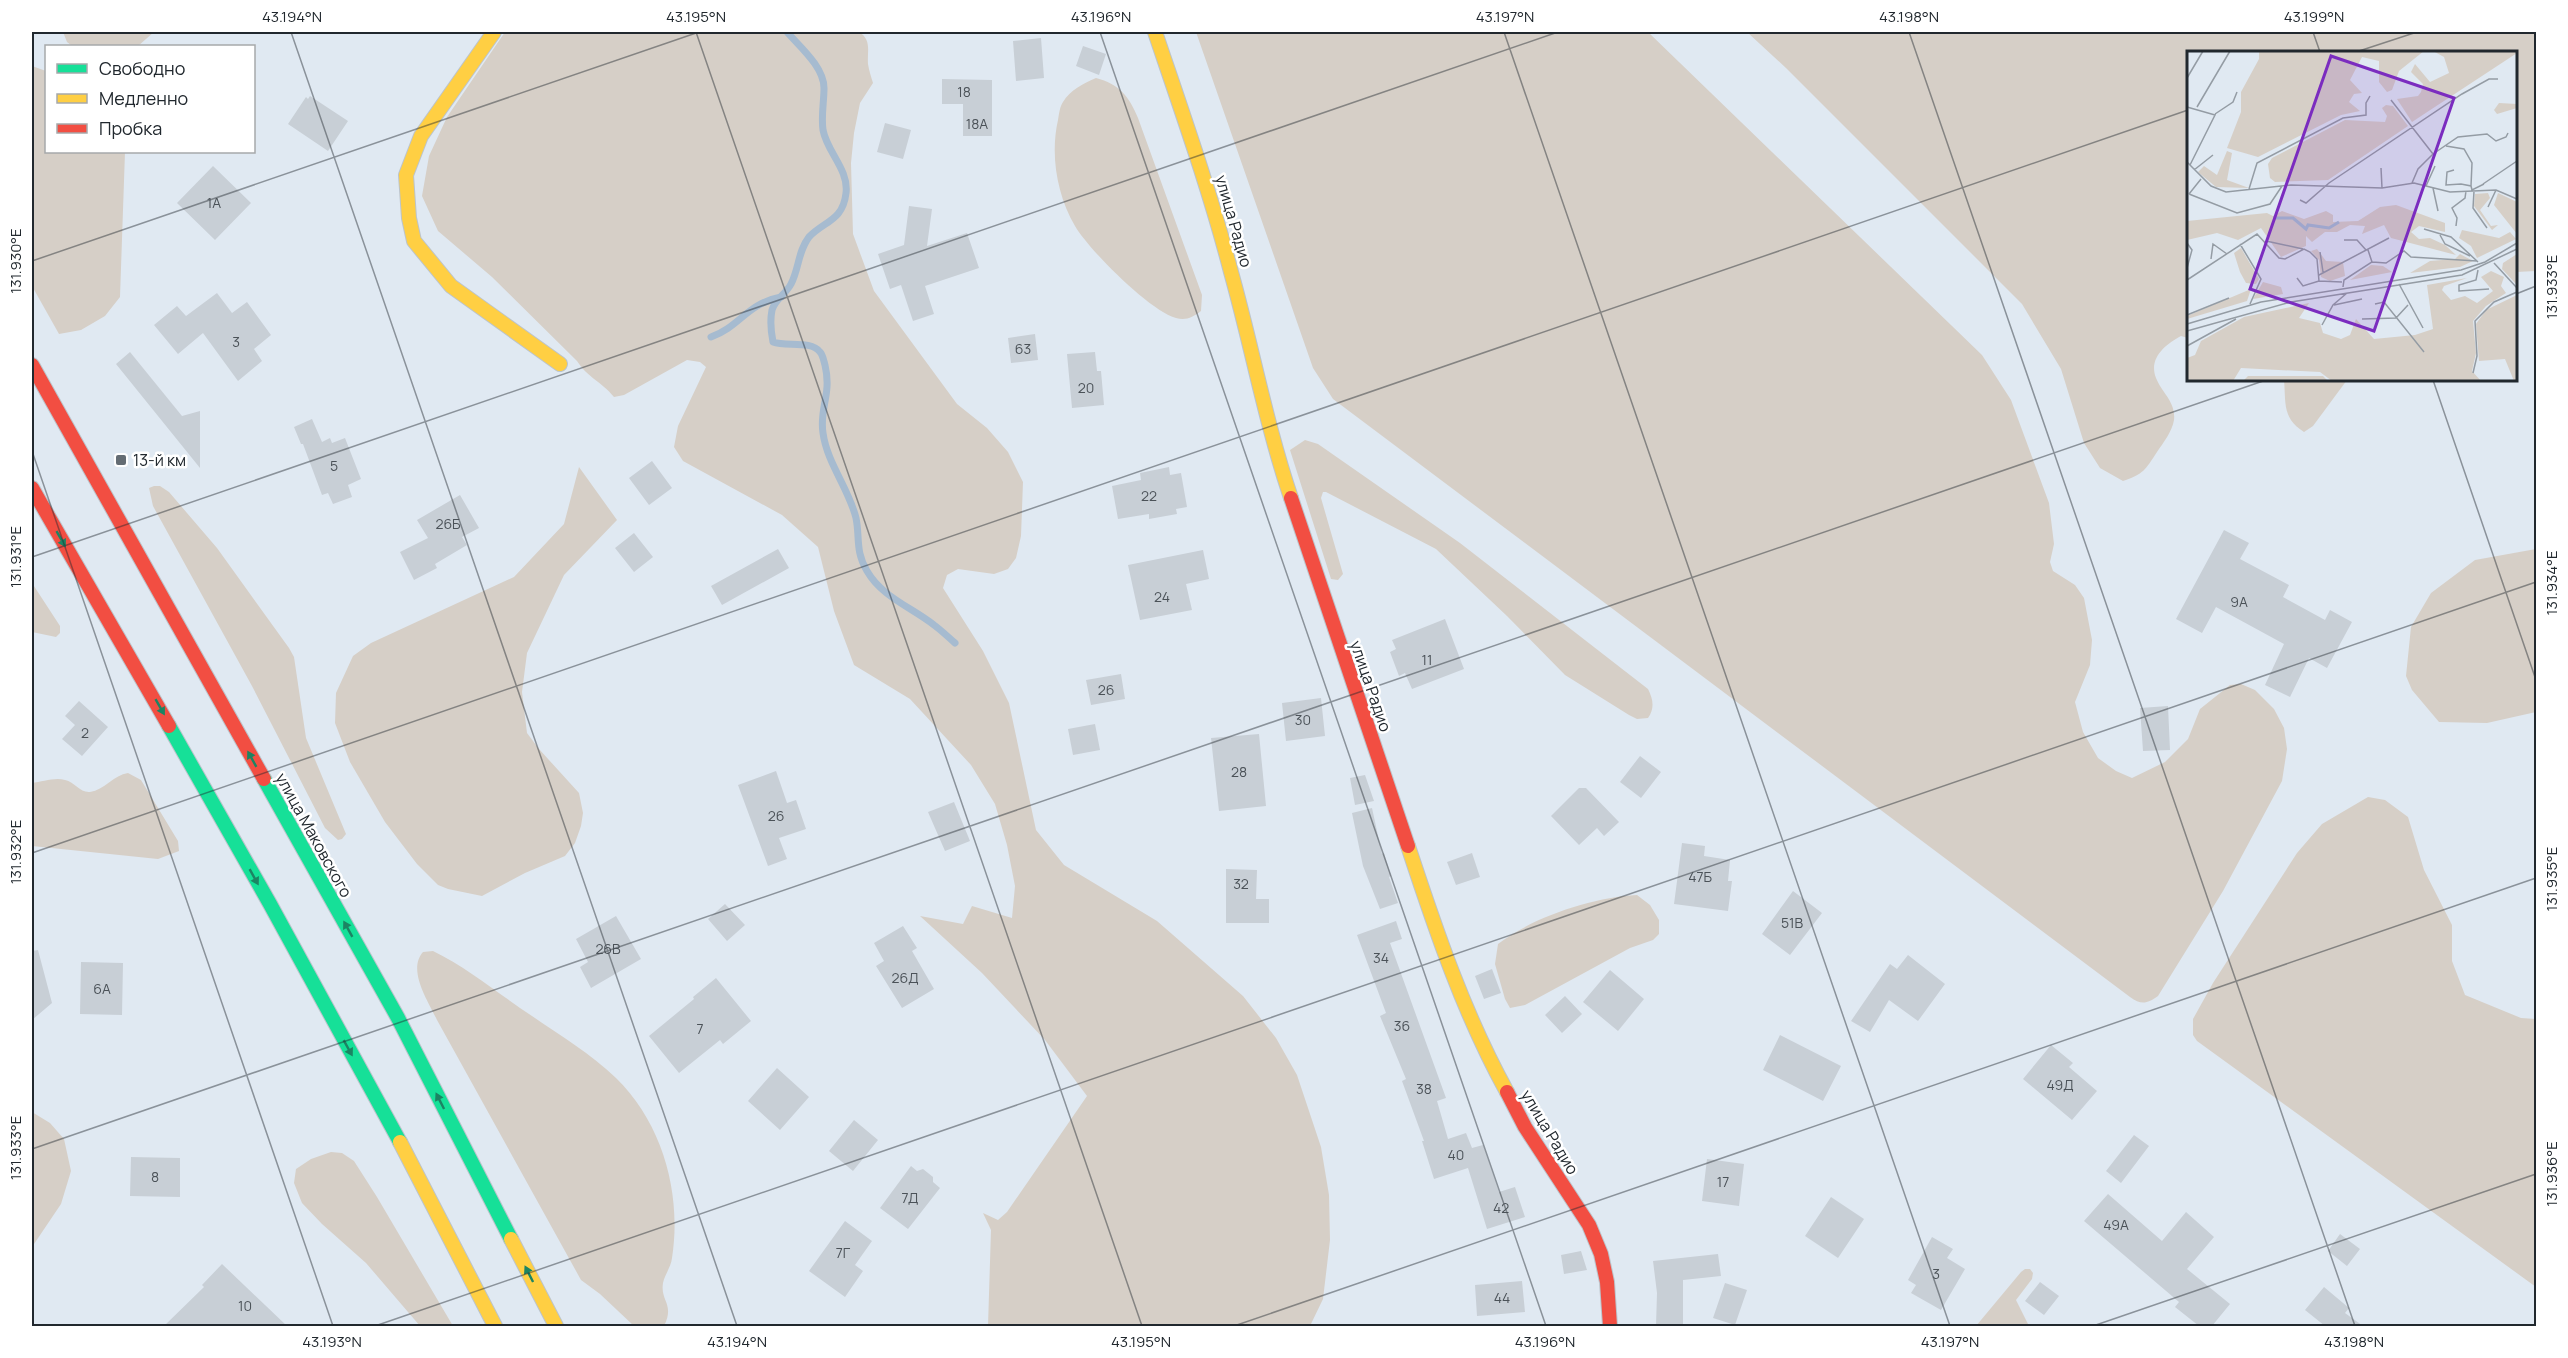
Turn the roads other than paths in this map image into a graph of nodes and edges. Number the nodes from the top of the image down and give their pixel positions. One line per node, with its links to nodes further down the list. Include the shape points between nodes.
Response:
1 (494, 32): 3 (main road, via 421,136 406,175 409,218 414,241 451,286)
2 (1155, 32): 8 (main road, улица Радио, via 1207,184 1272,441 1445,958 1487,1056 1525,1127 1592,1233 1607,1282)
3 (560, 364)
4 (32, 365): 7 (main road, улица Маковского, one-way to 4, via 398,1018)
5 (32, 488): 6 (main road, one-way to 6, via 174,732 443,1222)
6 (495, 1326)
7 (556, 1326)
8 (1610, 1326)

